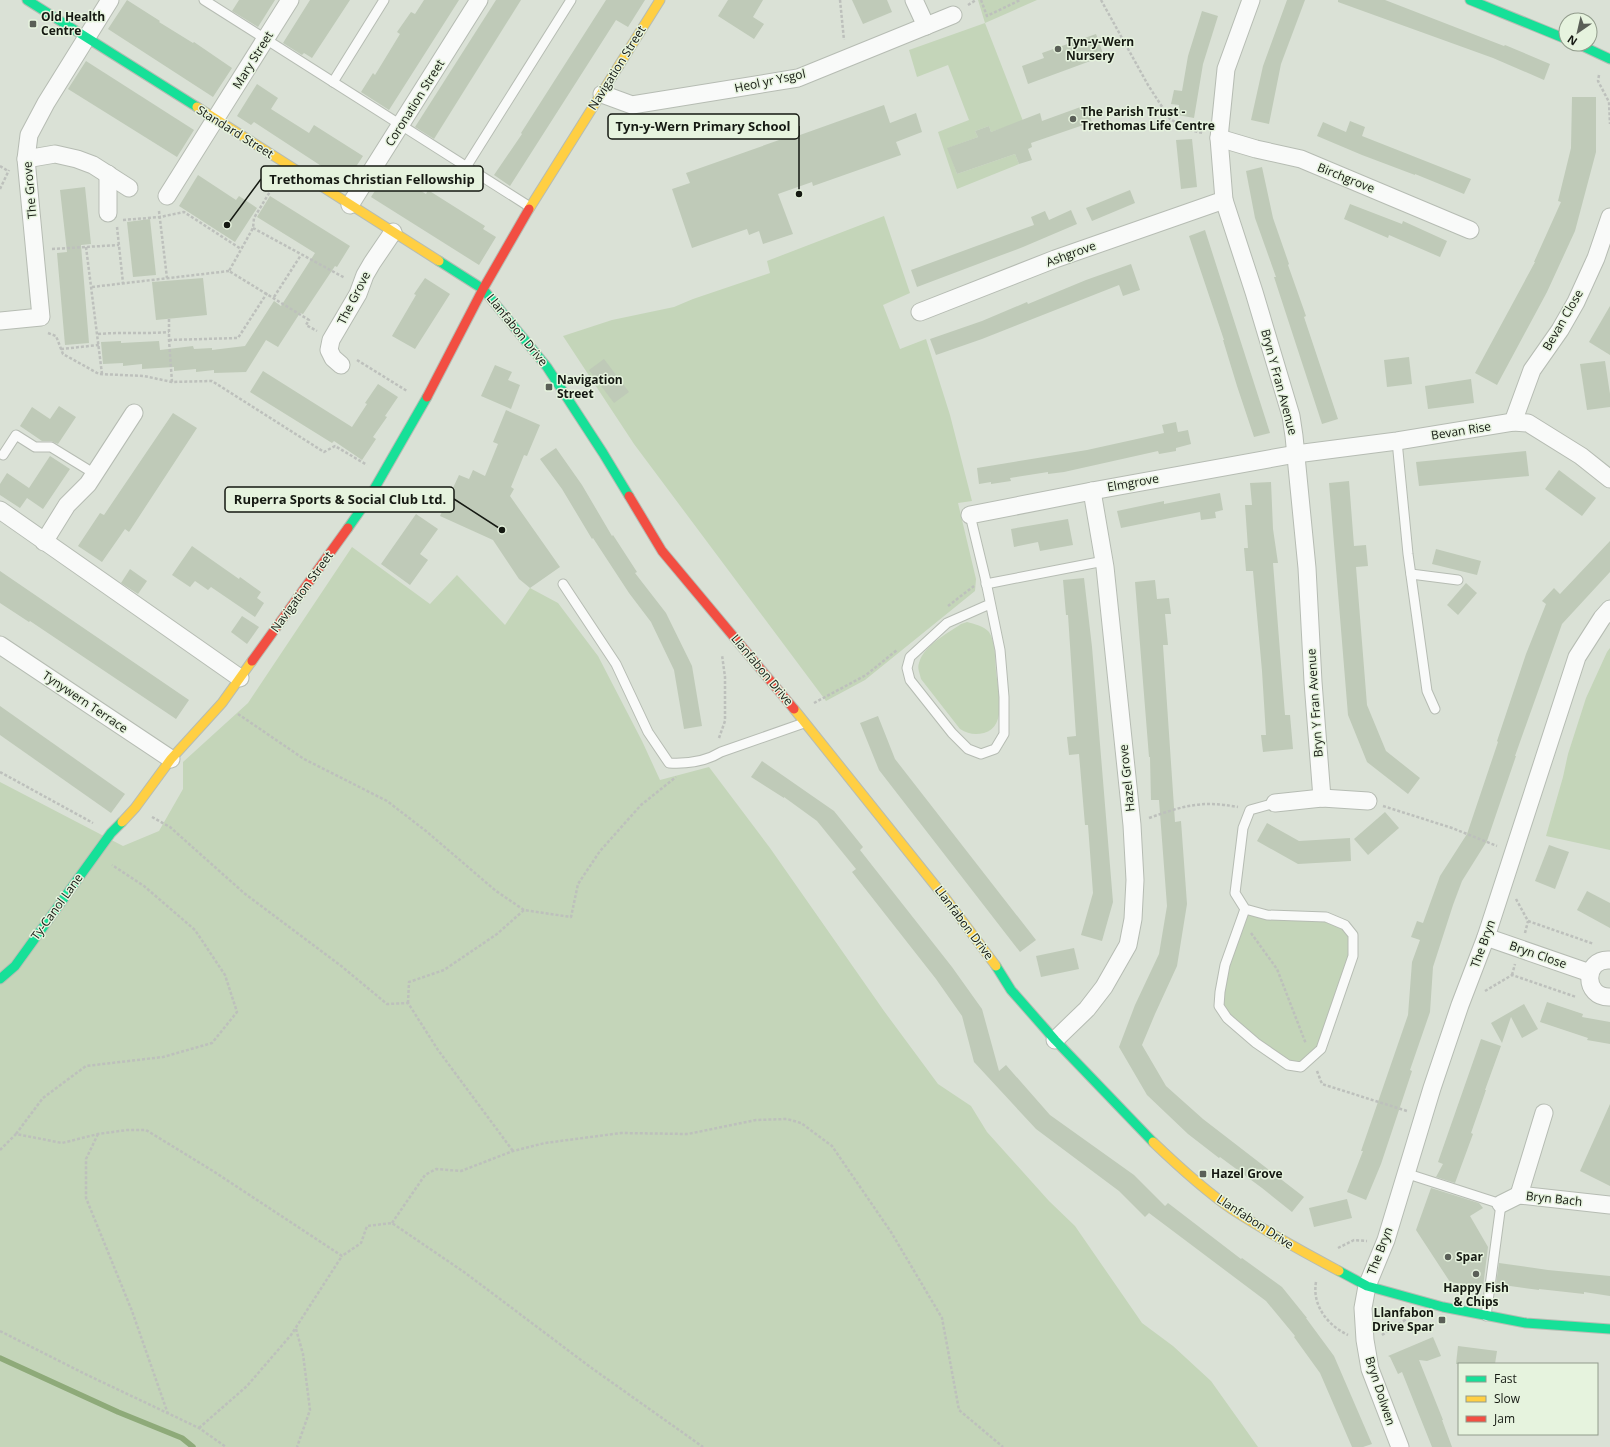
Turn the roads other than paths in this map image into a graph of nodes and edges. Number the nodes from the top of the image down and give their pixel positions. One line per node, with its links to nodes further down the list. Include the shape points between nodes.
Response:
1 (27, 0): 16 (street, Standard Street)
2 (110, 0): 16 (street, The Grove)
3 (204, 0): 17 (lane)
4 (290, 0): 17 (street, Mary Street)
5 (384, 0): 20 (lane)
6 (479, 0): 23 (street, Coronation Street)
7 (571, 0): 26 (lane)
8 (660, 0): 21 (street, Navigation Street)
9 (914, 0): 14 (street)
10 (1252, 0): 24 (street, Bryn Y Fran Avenue, via 1226,69)
11 (1470, 0): 12 (street)
12 (1495, 4): 15 (street)
13 (953, 15): 14 (street, Heol yr Ysgol)
14 (926, 26): 21 (street, Heol yr Ysgol, via 798,78 632,106)
15 (1558, 35)
16 (87, 38): 22 (street, Standard Street); 25 (street, The Grove, via 29,135)
17 (265, 39): 20 (lane); 22 (street, Mary Street)
18 (1596, 52): 19 (street)
19 (1610, 59)
20 (333, 82): 23 (lane)
21 (602, 94): 32 (street, Navigation Street)
22 (215, 119): 29 (street, Mary Street); 31 (street, Standard Street)
23 (400, 125): 26 (lane); 31 (street, Coronation Street)
24 (1219, 138): 30 (street, Bryn Y Fran Avenue); 35 (street, Birchgrove, via 1301,159)
25 (26, 159): 27 (street, via 55,154 93,165); 39 (street, The Grove, via 41,317)
26 (466, 167): 32 (lane)
27 (108, 174): 28 (street); 33 (street)
28 (129, 188)
29 (167, 196)
30 (1224, 200): 38 (street, Ashgrove, via 1054,259); 44 (street, Bryn Y Fran Avenue, via 1291,416)
31 (350, 205): 36 (street, Standard Street)
32 (530, 207): 37 (street, Navigation Street)
33 (108, 213)
34 (1610, 217): 42 (street, Bevan Close, via 1596,258 1576,302 1532,370)
35 (1470, 230)
36 (393, 232): 37 (street, Standard Street); 40 (street, The Grove, via 365,275 361,288 331,340 329,350 333,358)
37 (484, 289): 60 (street, Navigation Street, via 369,498); 62 (street, Llanfabon Drive, via 547,367 662,551)
38 (920, 312)
39 (0, 321)
40 (348, 362)
41 (134, 413): 46 (street)
42 (1514, 422): 43 (street, Bevan Rise); 47 (street, Bevan Rise, via 1528,423 1581,456)
43 (1397, 442): 44 (street, Bevan Rise); 53 (lane)
44 (1296, 454): 48 (street, Elmgrove); 64 (street, Bryn Y Fran Avenue, via 1307,568)
45 (3, 455): 46 (lane, via 16,435 35,447 51,447)
46 (95, 474): 51 (street, via 67,505)
47 (1610, 479)
48 (1092, 491): 50 (street, Elmgrove); 52 (street, Hazel Grove)
49 (0, 510): 51 (street)
50 (970, 515): 54 (lane)
51 (44, 542): 60 (street)
52 (1104, 561): 54 (lane); 74 (street, Hazel Grove, via 1132,824 1135,880 1133,919 1128,945 1104,987 1087,1009)
53 (1411, 574): 55 (lane); 61 (lane, via 1427,692)
54 (986, 580): 57 (lane)
55 (1458, 580)
56 (563, 584): 62 (lane, via 616,664 648,732 669,763 686,764 712,758 721,752)
57 (990, 604): 57 (lane, via 947,623 910,657 907,668 910,680 952,733 968,749 981,754 995,749 1004,734 1000,650)
58 (1610, 609): 69 (street, The Bryn, via 1577,656)
59 (0, 645): 63 (street, Tynywern Terrace)
60 (240, 678): 63 (street, Navigation Street, via 222,703)
61 (1435, 709)
62 (804, 723): 74 (street, Llanfabon Drive, via 946,899 1011,990)
63 (171, 759): 67 (street, Navigation Street, via 135,808)
64 (1322, 798): 65 (street); 66 (street)
65 (1368, 801)
66 (1275, 803): 68 (lane, via 1250,810 1243,828 1235,893)
67 (111, 833): 72 (street, Ty-Canol Lane, via 15,966)
68 (1245, 909): 68 (lane, via 1267,915 1326,917 1345,925 1353,935 1352,956 1320,1049 1301,1067 1288,1065 1256,1043 1226,1018 1219,1006 1225,965)
69 (1486, 937): 71 (street, Bryn Close); 76 (street, The Bryn, via 1460,1005)
70 (1610, 960): 71 (street, via 1596,963)
71 (1590, 973): 73 (street, via 1591,986)
72 (0, 978)
73 (1605, 996)
74 (1055, 1040): 80 (street, Llanfabon Drive, via 1140,1130 1187,1174 1232,1209)
75 (1544, 1113): 77 (street)
76 (1405, 1173): 78 (lane); 80 (street, The Bryn, via 1383,1245)
77 (1520, 1195): 78 (street, Bryn Bach); 79 (street, Bryn Bach)
78 (1501, 1204): 81 (lane)
79 (1610, 1205)
80 (1366, 1286): 81 (street, Llanfabon Drive); 83 (street, Bryn Dolwen, via 1363,1308 1370,1369)
81 (1486, 1316): 82 (street, Llanfabon Drive, via 1526,1323)
82 (1610, 1329)
83 (1400, 1447)

